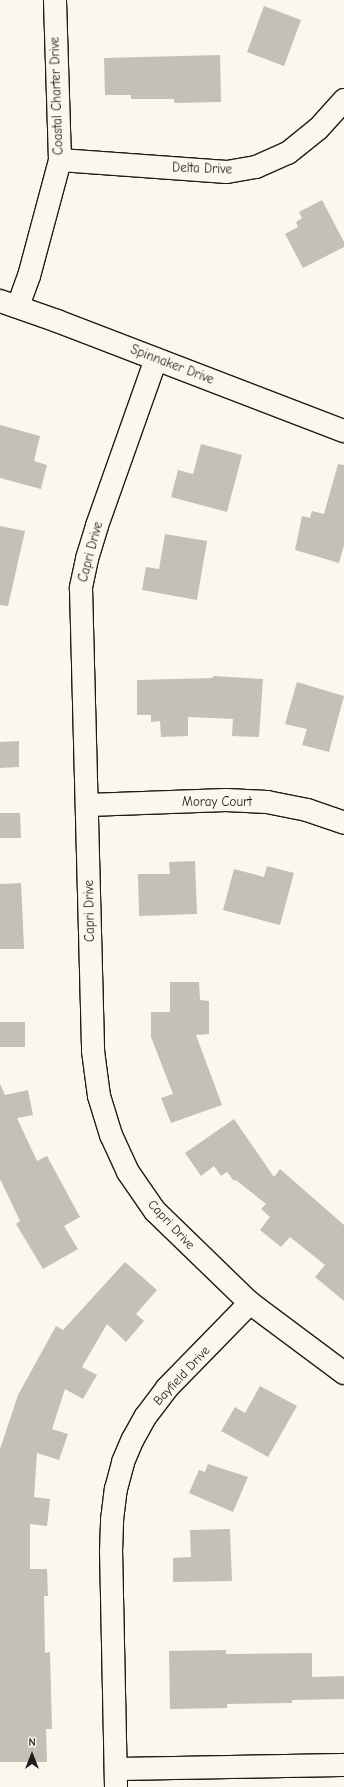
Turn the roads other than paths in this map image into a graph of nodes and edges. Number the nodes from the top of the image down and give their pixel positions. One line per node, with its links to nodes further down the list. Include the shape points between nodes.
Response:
1 (55, 0): 3 (street, Coastal Charter Drive)
2 (344, 100): 3 (street, Delta Drive, via 318,129 288,153 256,167 226,172)
3 (60, 160): 4 (street, Coastal Charter Drive, via 30,276)
4 (9, 304): 5 (street, Spinnaker Drive)
5 (156, 359): 6 (street, Spinnaker Drive); 7 (street, Capri Drive, via 97,526 81,588)
6 (344, 431)
7 (88, 805): 8 (street, Moray Court, via 226,800 267,802 308,810); 9 (street, Capri Drive, via 93,1051 99,1096 111,1135 128,1172 155,1211)
8 (344, 823)
9 (250, 1303): 10 (street, Capri Drive); 12 (street, Bayfield Drive, via 167,1388 146,1416 123,1462 113,1512 111,1552)
10 (344, 1373)
11 (344, 1765): 12 (street)
12 (116, 1778)

